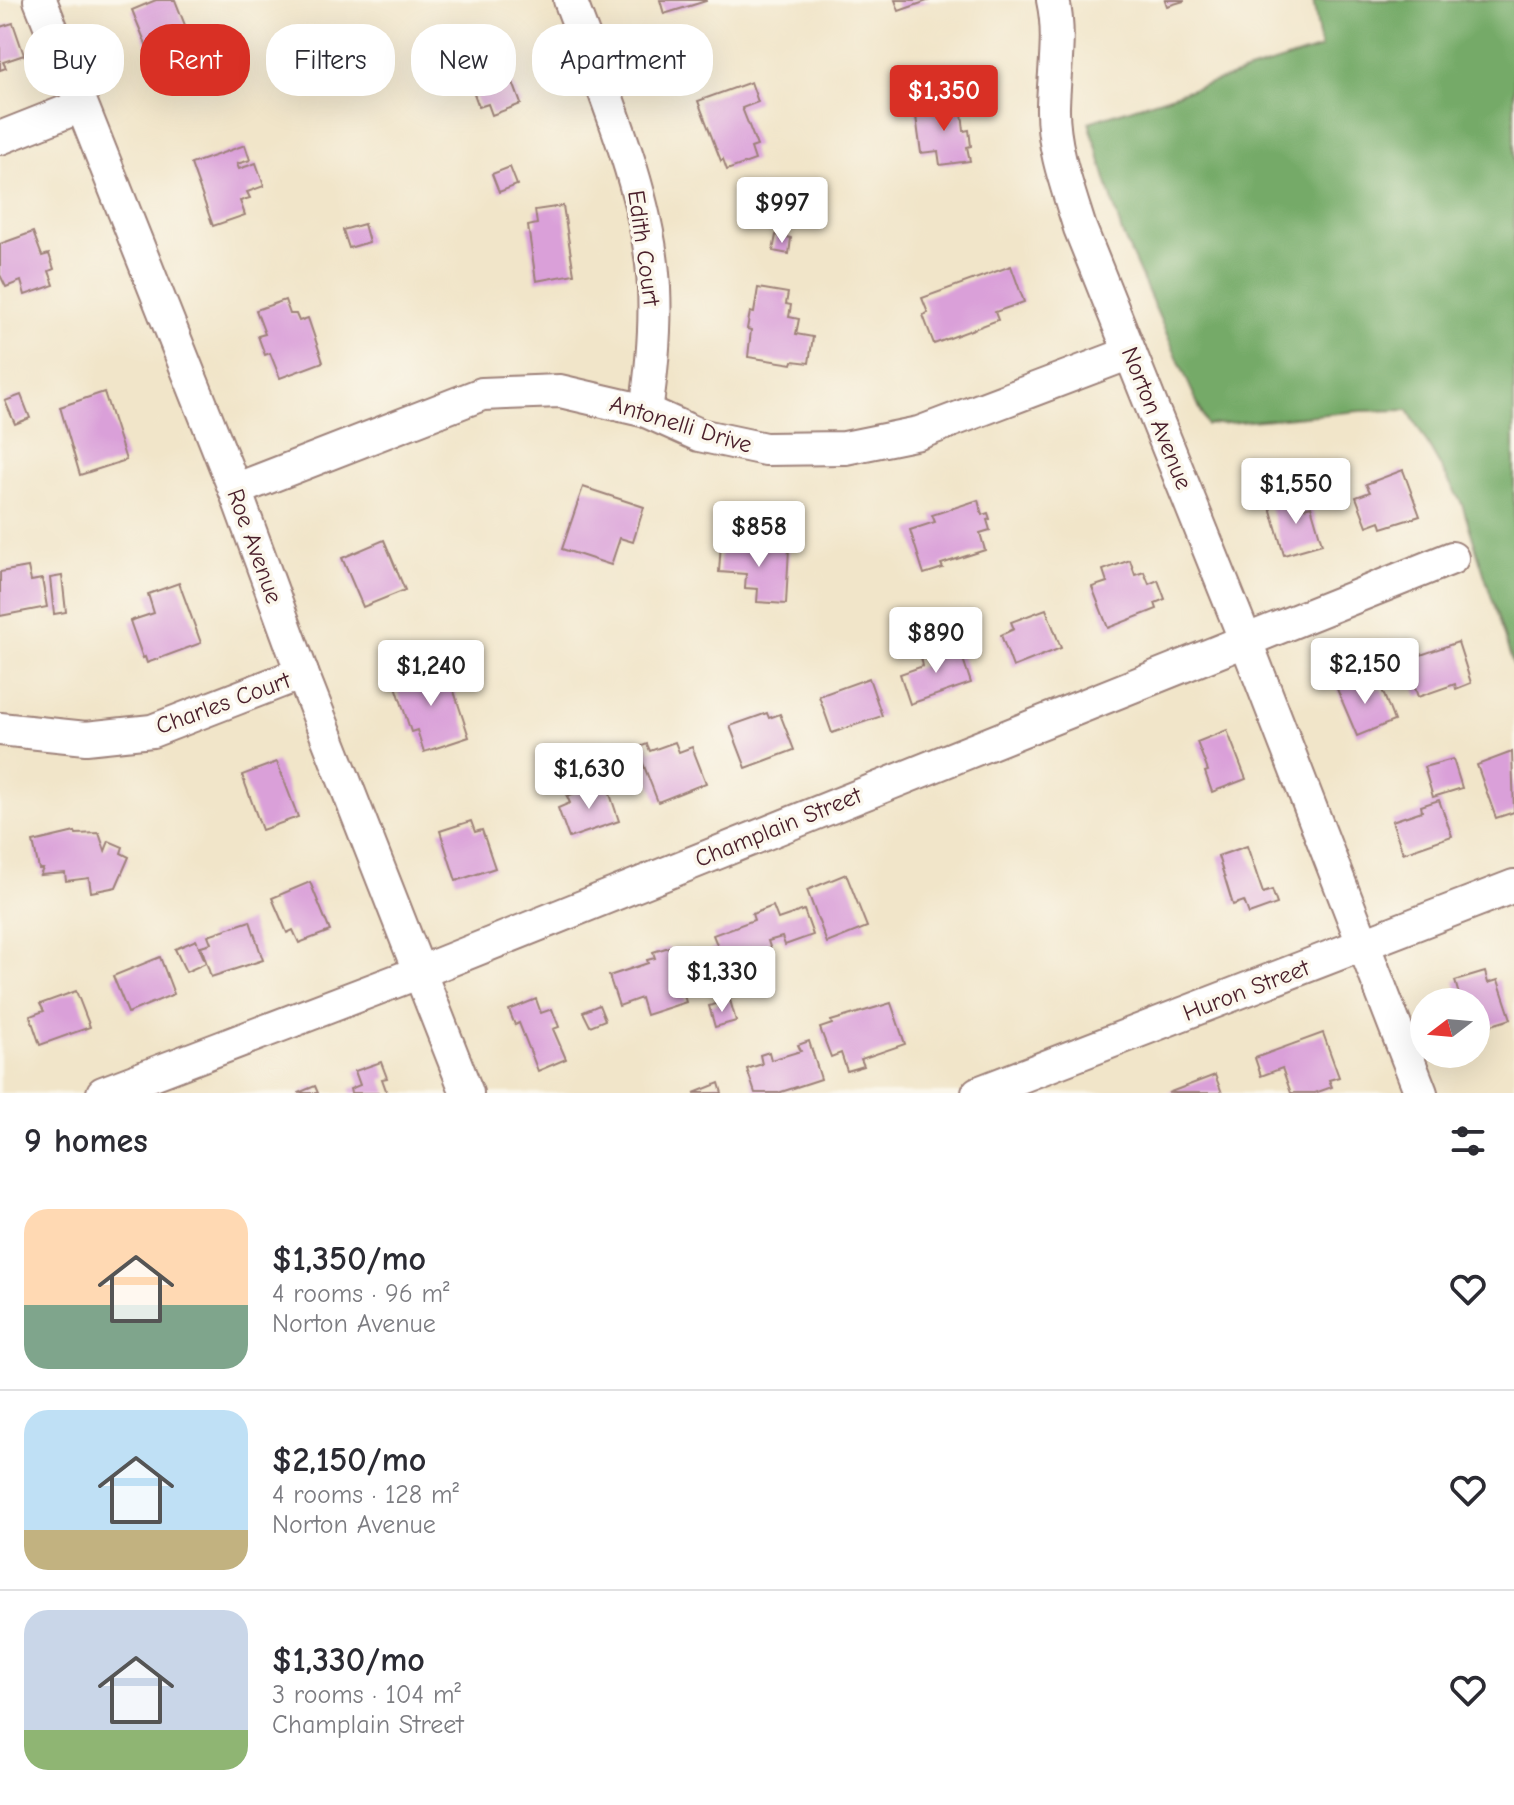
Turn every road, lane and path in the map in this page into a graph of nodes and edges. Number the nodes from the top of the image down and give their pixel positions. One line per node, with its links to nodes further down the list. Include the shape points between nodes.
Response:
1 (40, 0): 4 (street, Roe Avenue)
2 (570, 0): 7 (street, Edith Court, via 640,199 654,286)
3 (1053, 0): 6 (street, Norton Avenue, via 1053,108 1060,159 1080,228)
4 (81, 106): 5 (street); 8 (street, Roe Avenue)
5 (0, 138)
6 (1130, 353): 7 (street, Antonelli Drive, via 919,433 845,448 765,449 699,435); 10 (street, Norton Avenue)
7 (646, 411): 8 (street, Antonelli Drive, via 560,391 482,394)
8 (235, 490): 11 (street, Roe Avenue)
9 (1452, 558): 10 (street, Champlain Street)
10 (1245, 639): 14 (street, Norton Avenue); 15 (street, Champlain Street)
11 (302, 673): 12 (street, Charles Court, via 152,731 86,738); 15 (street, Roe Avenue)
12 (0, 729)
13 (1514, 886): 14 (street, Huron Street)
14 (1363, 946): 18 (street, Huron Street); 19 (street, Norton Avenue)
15 (420, 972): 16 (street, Champlain Street); 17 (street, Roe Avenue)
16 (103, 1093)
17 (467, 1093)
18 (978, 1093)
19 (1421, 1093)

